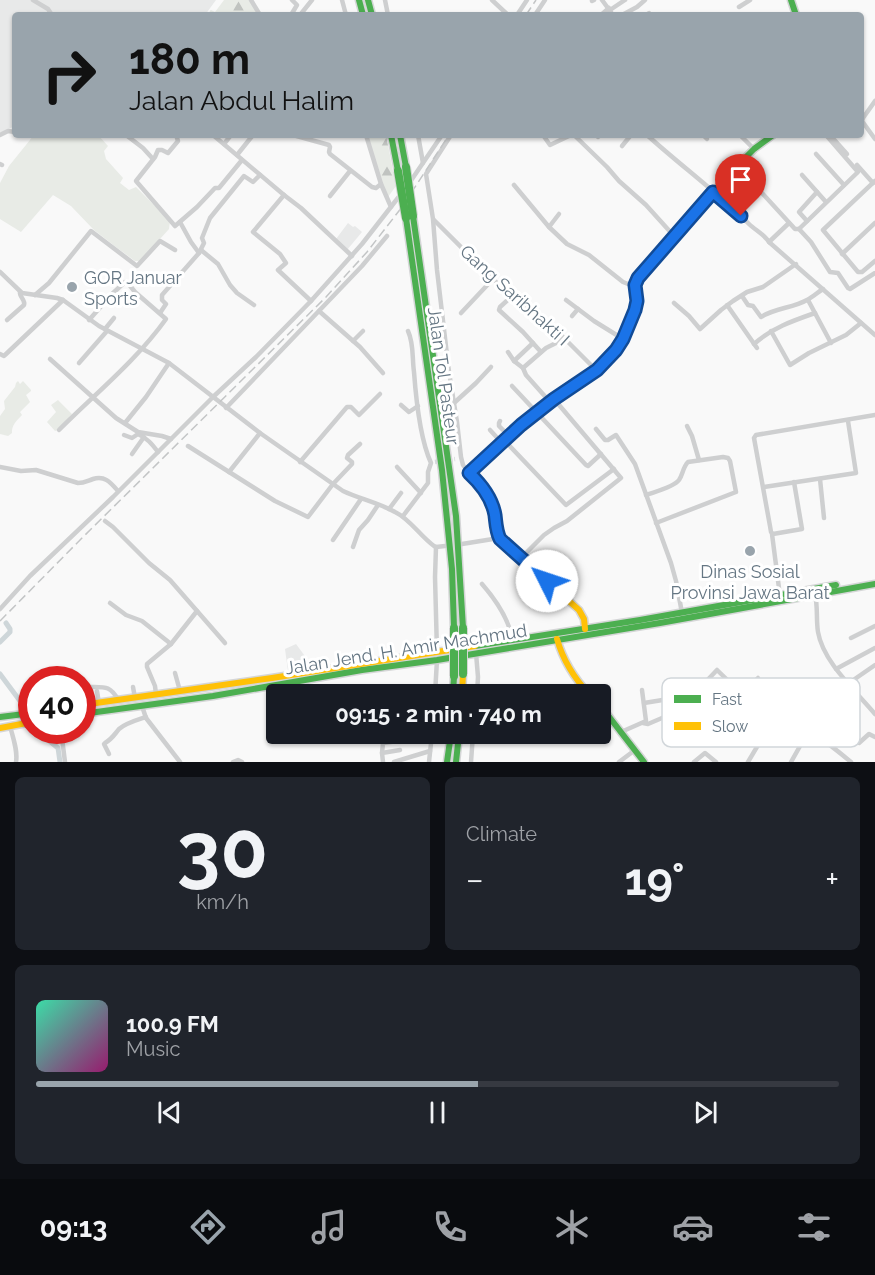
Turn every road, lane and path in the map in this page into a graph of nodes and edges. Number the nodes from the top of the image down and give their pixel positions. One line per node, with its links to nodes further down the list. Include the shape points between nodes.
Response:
1 (33, 0): 11 (street)
2 (292, 0): 12 (street, via 297,6)
3 (312, 0): 13 (street)
4 (492, 0): 14 (street)
5 (625, 0): 10 (street)
6 (644, 0): 15 (street)
7 (750, 0): 9 (street)
8 (604, 1): 10 (street)
9 (739, 7)
10 (611, 11)
11 (50, 12)
12 (293, 12)
13 (305, 12)
14 (505, 12)
15 (626, 12)
16 (875, 101): 17 (street)
17 (864, 117)
18 (864, 125): 40 (street)
19 (130, 138): 46 (street)
20 (177, 138): 46 (street, via 168,153 159,150)
21 (217, 138): 41 (street)
22 (229, 138): 41 (street)
23 (251, 138): 45 (street)
24 (304, 138): 49 (street, via 329,145 330,154)
25 (367, 138): 53 (street)
26 (392, 138): 64 (main road, Jalan Tol Pasteur, bridge)
27 (401, 138): 64 (main road, Jalan Tol Pasteur, bridge)
28 (419, 138): 48 (street)
29 (440, 138): 48 (street)
30 (449, 138): 65 (street, via 426,174)
31 (545, 138): 32 (street, via 550,145)
32 (565, 138)
33 (577, 138): 73 (street)
34 (629, 138): 42 (street)
35 (650, 138): 56 (street)
36 (743, 138): 43 (street)
37 (768, 138): 43 (main road)
38 (830, 138): 55 (street, via 858,171)
39 (831, 138): 52 (street)
40 (875, 139)
41 (224, 144): 45 (street)
42 (622, 146)
43 (754, 149): 56 (main road)
44 (816, 154): 55 (street)
45 (237, 155): 47 (street)
46 (153, 159): 67 (street, via 136,183 174,225)
47 (243, 160): 50 (street); 67 (street, via 219,188 214,188)
48 (423, 164): 62 (street)
49 (350, 171): 53 (street, via 372,187); 60 (street)
50 (260, 175): 59 (street); 76 (street, via 253,182 244,176 210,218)
51 (802, 175): 57 (street)
52 (874, 182): 77 (street, via 824,228)
53 (381, 184): 62 (street)
54 (514, 185): 70 (street)
55 (844, 185): 61 (street)
56 (713, 192): 73 (main road); 74 (street)
57 (817, 192): 61 (street); 66 (street, via 799,212)
58 (762, 193): 68 (street)
59 (284, 195): 78 (street); 93 (street, via 253,232 285,260 278,270)
60 (330, 196)
61 (826, 202): 66 (street)
62 (391, 207): 78 (street)
63 (559, 214): 70 (street)
64 (409, 217): 131 (main road, Jalan Tol Pasteur)
65 (433, 219): 83 (street, Gang Saribhakti I); 135 (street)
66 (807, 221): 71 (street)
67 (180, 222): 76 (street)
68 (789, 223): 71 (street); 74 (street)
69 (875, 223): 77 (street)
70 (549, 227): 84 (street, via 623,282)
71 (799, 229): 82 (street, via 830,272 838,273 848,288)
72 (387, 236): 98 (street)
73 (675, 236): 84 (main road)
74 (769, 242): 80 (street)
75 (175, 250): 87 (street, via 160,241 137,266 91,231 49,284)
76 (200, 251): 95 (street, via 218,264 237,293); 99 (street, via 162,295 165,305)
77 (842, 254): 79 (street, via 858,272)
78 (352, 256): 93 (street)
79 (875, 261)
80 (796, 264): 85 (street); 89 (street)
81 (0, 272): 86 (street)
82 (875, 273)
83 (493, 279): 88 (street, Gang Saribhakti I); 101 (street)
84 (635, 285): 113 (main road, via 636,306)
85 (823, 289): 92 (street); 106 (street)
86 (20, 292): 87 (street); 104 (street, via 24,305)
87 (35, 295): 90 (street)
88 (512, 296): 112 (street, Gang Saribhakti I); 115 (street, via 499,310)
89 (742, 296): 92 (street, via 761,317); 96 (street)
90 (63, 300): 105 (street); 120 (street, via 4,356)
91 (566, 300): 97 (street)
92 (808, 300): 100 (street)
93 (311, 301): 133 (street)
94 (674, 303): 96 (street, via 700,329)
95 (254, 304)
96 (727, 305): 110 (street, via 756,346)
97 (578, 309): 102 (street); 113 (street)
98 (319, 311): 114 (street); 138 (street)
99 (160, 313): 105 (street, via 125,282); 117 (street, via 166,320)
100 (815, 313): 110 (street); 116 (street)
101 (461, 314)
102 (572, 316)
103 (114, 318): 107 (street)
104 (7, 320)
105 (90, 320): 107 (street)
106 (861, 324): 111 (street); 116 (street)
107 (106, 330): 117 (street); 123 (street)
108 (363, 331): 114 (street)
109 (408, 331): 137 (street)
110 (771, 331): 116 (street, via 790,365)
111 (875, 335)
112 (562, 336): 119 (street); 127 (street, Gang Saribhakti I)
113 (623, 339): 127 (main road)
114 (353, 341): 128 (street)
115 (533, 343): 119 (street); 122 (street)
116 (831, 343)
117 (142, 349): 124 (street); 132 (street)
118 (508, 352): 122 (street)
119 (541, 352): 126 (street)
120 (0, 354)
121 (50, 359): 132 (street)
122 (514, 361): 126 (street)
123 (79, 363)
124 (169, 363): 133 (street); 143 (street)
125 (491, 367): 135 (street)
126 (523, 368): 134 (street)
127 (597, 370): 134 (main road)
128 (383, 373)
129 (512, 386): 139 (street)
130 (380, 394): 159 (street, via 360,415 347,407)
131 (435, 395): 215 (main road, Jalan Tol Pasteur, bridge, via 454,628); 216 (main road, Jalan Tol Pasteur, bridge, via 456,516)
132 (92, 397): 143 (street); 146 (street)
133 (213, 397): 138 (street); 151 (street)
134 (552, 400): 139 (main road); 157 (street)
135 (454, 403): 164 (street, via 458,458)
136 (401, 405): 137 (street, via 409,412)
137 (418, 406): 171 (street, via 425,449 433,463)
138 (226, 408): 148 (street)
139 (536, 413): 152 (main road); 157 (street, via 586,465)
140 (875, 415): 141 (street)
141 (848, 421): 165 (street, via 856,472); 168 (street, via 756,435)
142 (500, 422): 152 (street)
143 (125, 423): 151 (street, via 138,432)
144 (687, 426): 158 (street)
145 (596, 429): 172 (street, via 605,440 616,435 635,464)
146 (59, 430)
147 (490, 430): 152 (street)
148 (260, 433): 159 (street); 163 (street)
149 (124, 435): 150 (street)
150 (144, 437): 155 (street); 156 (street)
151 (171, 439): 155 (street)
152 (505, 440): 162 (street, via 566,505); 164 (main road)
153 (360, 444): 167 (street, via 347,456 352,463)
154 (188, 446): 163 (street)
155 (158, 452): 169 (street)
156 (132, 454)
157 (601, 454): 162 (street)
158 (699, 460): 172 (street, via 685,464 675,484); 179 (street, via 728,458 736,492)
159 (300, 462): 167 (street)
160 (0, 467): 169 (street, via 36,470 78,483 101,478)
161 (397, 467): 171 (street)
162 (614, 469): 187 (street, via 620,480 544,535)
163 (229, 472): 167 (street, via 308,517)
164 (469, 473): 181 (main road, via 490,501)
165 (820, 478): 166 (street); 177 (street)
166 (794, 482): 168 (street); 180 (street, via 802,529)
167 (333, 484): 173 (street)
168 (764, 487): 180 (street)
169 (118, 491): 194 (street)
170 (401, 493): 175 (street)
171 (421, 493): 176 (street)
172 (646, 495): 179 (street)
173 (361, 499): 174 (street); 182 (street)
174 (378, 505): 175 (street); 185 (street, via 359,530)
175 (389, 509): 176 (street)
176 (403, 516): 186 (street)
177 (824, 518)
178 (105, 521): 195 (street, via 170,580)
179 (656, 523): 196 (street, via 671,563)
180 (772, 534): 192 (street)
181 (500, 539): 183 (street); 187 (main road)
182 (333, 540)
183 (462, 544)
184 (445, 546): 186 (street)
185 (353, 547)
186 (436, 547): 206 (street)
187 (521, 558): 198 (main road, via 579,610)
188 (875, 579): 192 (main road, Jalan Jend. H. Amir Machmud)
189 (482, 584): 199 (street, via 496,600)
190 (875, 584): 191 (main road, Jalan Jend. H. Amir Machmud)
191 (815, 594): 192 (main road, Jalan Jend. H. Amir Machmud); 208 (street, via 818,634)
192 (781, 598): 196 (main road, Jalan Jend. H. Amir Machmud); 201 (main road, Jalan Jend. H. Amir Machmud)
193 (110, 603): 203 (street)
194 (0, 609)
195 (197, 611): 202 (street); 203 (street)
196 (682, 613): 198 (main road, Jalan Jend. H. Amir Machmud)
197 (875, 626): 200 (street)
198 (585, 628): 199 (main road, Jalan Jend. H. Amir Machmud)
199 (512, 637): 206 (main road, Jalan Jend. H. Amir Machmud)
200 (851, 638)
201 (557, 639): 205 (main road, Jalan Jend. H. Amir Machmud); 218 (main road, via 564,660)
202 (225, 643)
203 (171, 644): 225 (street, via 147,665)
204 (875, 648): 208 (street)
205 (476, 653): 206 (main road, Jalan Jend. H. Amir Machmud); 217 (street)
206 (437, 656): 214 (street); 224 (main road, Jalan Jend. H. Amir Machmud)
207 (874, 667): 213 (street)
208 (836, 669): 212 (street)
209 (175, 673): 223 (street)
210 (709, 678): 211 (street, via 717,670)
211 (725, 678)
212 (844, 678)
213 (853, 678)
214 (436, 684)
215 (454, 684)
216 (462, 684)
217 (478, 684)
218 (580, 684)
219 (96, 687): 228 (street, via 107,687)
220 (134, 687): 227 (street)
221 (642, 690): 232 (street)
222 (97, 692): 231 (street)
223 (180, 692): 224 (main road, Jalan Jend. H. Amir Machmud); 225 (main road, Jalan Jend. H. Amir Machmud)
224 (212, 692): 233 (main road, Jalan Jend. H. Amir Machmud)
225 (156, 695): 227 (main road, Jalan Jend. H. Amir Machmud)
226 (860, 696): 235 (street)
227 (135, 698): 228 (main road, Jalan Jend. H. Amir Machmud)
228 (119, 700): 231 (main road, Jalan Jend. H. Amir Machmud)
229 (662, 701): 232 (street)
230 (96, 703): 231 (main road, Jalan Jend. H. Amir Machmud)
231 (99, 703)
232 (644, 703): 241 (street, via 647,720)
233 (142, 706): 234 (main road, Jalan Jend. H. Amir Machmud); 236 (street)
234 (96, 712)
235 (875, 714)
236 (146, 717): 259 (street, via 120,729 105,743); 262 (street)
237 (662, 718): 241 (street)
238 (611, 719): 243 (main road)
239 (18, 720): 242 (main road)
240 (18, 720): 242 (main road)
241 (643, 723): 243 (street)
242 (3, 724): 260 (street, via 16,748)
243 (621, 732): 256 (main road)
244 (875, 737): 245 (street, via 869,734)
245 (860, 742)
246 (63, 744): 261 (street)
247 (383, 744): 258 (street)
248 (431, 744): 257 (street)
249 (450, 744): 268 (main road)
250 (458, 744): 269 (main road)
251 (472, 744): 270 (street)
252 (757, 747): 275 (street)
253 (799, 747): 276 (street)
254 (832, 747): 277 (street)
255 (400, 750): 258 (street)
256 (635, 750): 271 (street); 272 (main road)
257 (430, 751): 266 (street); 267 (street)
258 (382, 753): 265 (street)
259 (109, 754)
260 (16, 762)
261 (65, 762)
262 (180, 762)
263 (233, 762): 264 (street)
264 (242, 762)
265 (383, 762)
266 (394, 762)
267 (429, 762)
268 (447, 762)
269 (456, 762)
270 (471, 762)
271 (619, 762)
272 (644, 762)
273 (694, 762): 274 (street, via 705,753)
274 (716, 762)
275 (748, 762)
276 (790, 762)
277 (851, 762)

